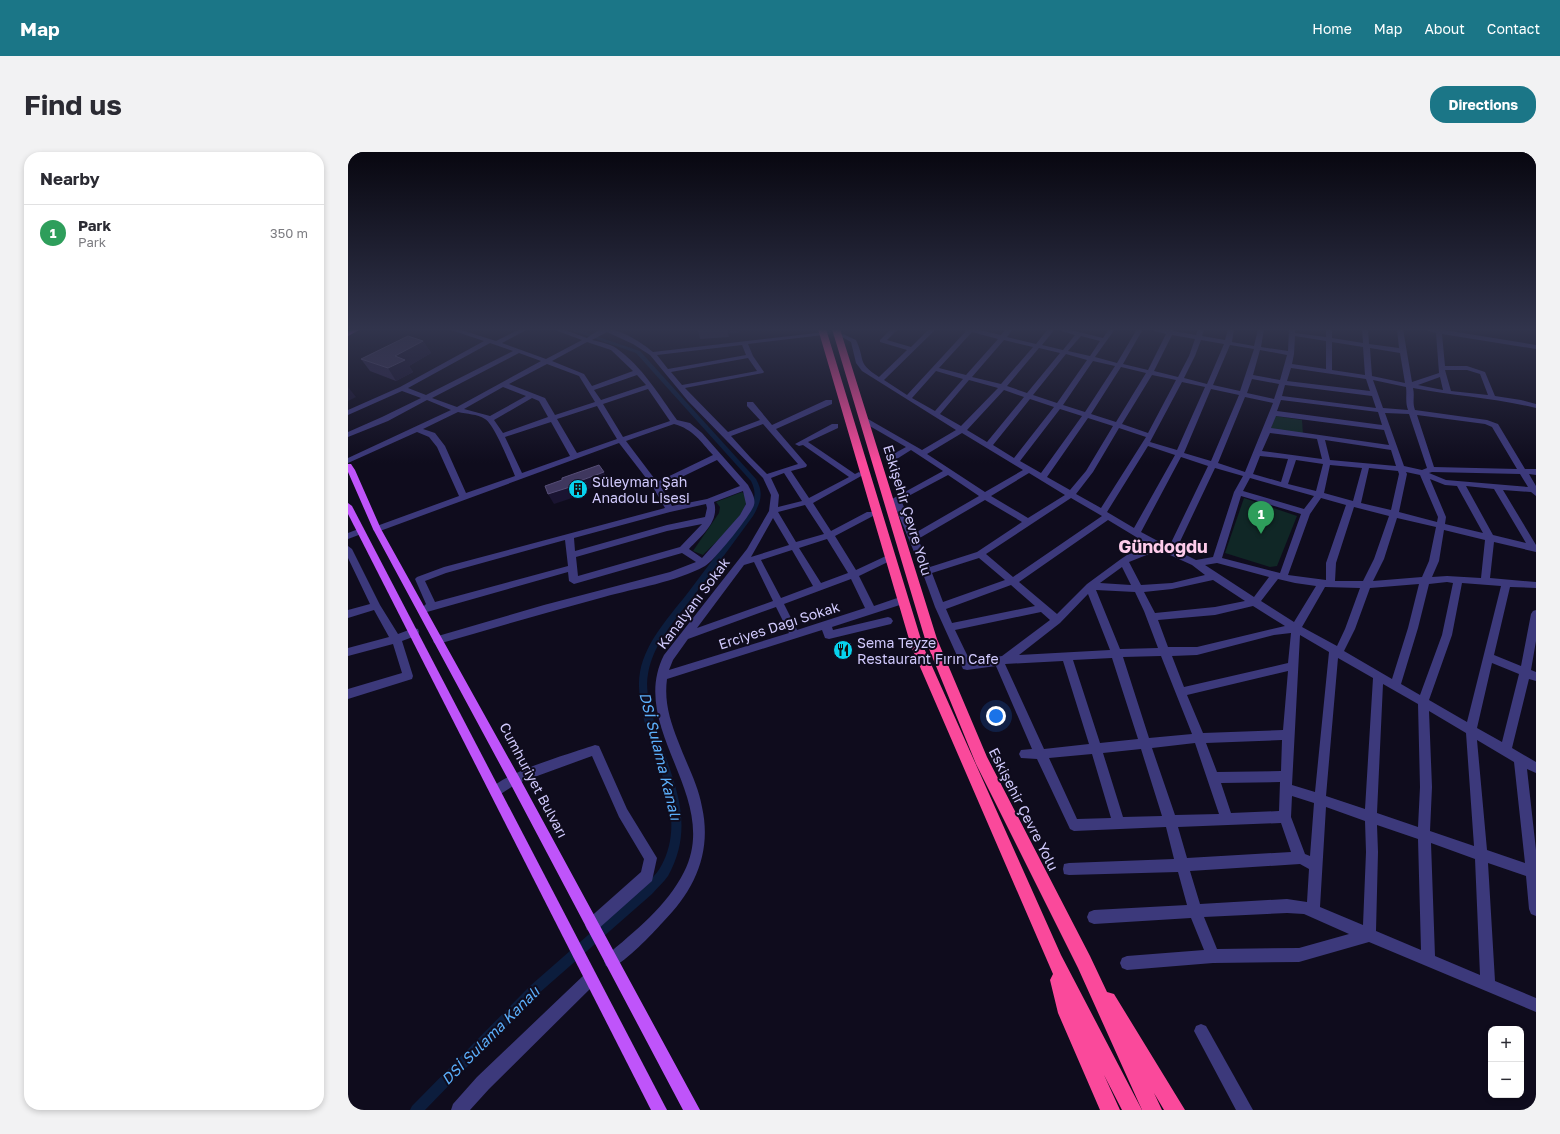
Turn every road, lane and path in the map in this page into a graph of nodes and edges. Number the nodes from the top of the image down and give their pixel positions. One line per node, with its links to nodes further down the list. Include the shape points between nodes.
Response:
1 (428, 374): 42 (street)
2 (473, 374): 50 (street)
3 (522, 374): 37 (street)
4 (579, 374): 44 (street)
5 (633, 374): 44 (street)
6 (639, 374): 38 (street)
7 (670, 374): 43 (street)
8 (752, 374): 43 (street)
9 (842, 374): 154 (highway, Eskişehir Çevre Yolu)
10 (847, 374): 69 (highway, Eskişehir Çevre Yolu)
11 (870, 374): 35 (street)
12 (886, 374): 35 (street)
13 (931, 374): 51 (street)
14 (955, 374): 32 (street)
15 (972, 374): 32 (street)
16 (1013, 374): 40 (street)
17 (1047, 374): 49 (street)
18 (1081, 374): 57 (street)
19 (1114, 374): 65 (street)
20 (1149, 374): 72 (street)
21 (1157, 374): 34 (street)
22 (1183, 374): 34 (street)
23 (1215, 374): 41 (street)
24 (1286, 374): 36 (street)
25 (1344, 374): 33 (street)
26 (1369, 374): 33 (street)
27 (1407, 374): 39 (street)
28 (1436, 374): 39 (street)
29 (1443, 374): 45 (street)
30 (1483, 374): 52 (street)
31 (1249, 376): 36 (street); 46 (street)
32 (969, 377): 40 (street); 64 (street)
33 (1369, 378): 39 (street); 47 (street)
34 (1180, 379): 41 (street); 83 (street)
35 (880, 380): 51 (street)
36 (1284, 383): 47 (street); 53 (street)
37 (503, 384): 48 (street); 59 (street)
38 (650, 386): 54 (street); 70 (street)
39 (1409, 386): 45 (street); 61 (street)
40 (1002, 387): 49 (street); 76 (street)
41 (1209, 387): 46 (street); 91 (street)
42 (402, 388): 50 (street); 62 (street)
43 (681, 388): 79 (street)
44 (590, 389): 54 (street)
45 (1448, 393): 52 (street)
46 (1243, 394): 53 (street); 99 (street)
47 (1375, 394): 60 (street)
48 (531, 396): 66 (street); 67 (street, via 542,400)
49 (1030, 396): 57 (street); 85 (street)
50 (427, 398): 59 (street); 78 (street)
51 (908, 398): 64 (street)
52 (1492, 398): 58 (street)
53 (1277, 400): 60 (street); 63 (street)
54 (597, 401): 67 (street); 82 (street)
55 (829, 402): 73 (street)
56 (750, 404): 68 (street)
57 (1058, 406): 65 (street); 97 (street)
58 (1536, 406)
59 (457, 410): 66 (street, via 480,414); 75 (street)
60 (1381, 410): 61 (street); 74 (street)
61 (1412, 412): 105 (street); 106 (street, via 1487,422 1495,426)
62 (348, 413)
63 (1273, 413): 74 (street); 77 (street)
64 (935, 415): 76 (street)
65 (1087, 416): 72 (street); 112 (street)
66 (490, 419): 80 (street)
67 (552, 420): 80 (street); 93 (street)
68 (765, 421): 73 (street); 79 (street)
69 (865, 421): 86 (street); 252 (highway, Eskişehir Çevre Yolu, via 931,639 981,760)
70 (674, 422): 82 (street); 92 (street, via 687,425)
71 (835, 426): 84 (street)
72 (1117, 426): 83 (street); 121 (street, via 1089,472)
73 (771, 428): 88 (street)
74 (1387, 428): 87 (street)
75 (417, 429): 96 (street); 123 (street, via 432,435 441,446)
76 (962, 430): 85 (street); 90 (street)
77 (1267, 430): 81 (street); 89 (street)
78 (348, 435)
79 (727, 435): 111 (street)
80 (500, 436): 110 (street)
81 (1320, 438): 87 (street); 98 (street)
82 (621, 440): 93 (street); 115 (street)
83 (1149, 440): 91 (street); 132 (street, via 1131,465)
84 (803, 442): 88 (street); 125 (street, via 857,476)
85 (988, 446): 97 (street)
86 (911, 447): 90 (street); 95 (street)
87 (1394, 448): 102 (street)
88 (790, 449): 103 (street, via 803,465)
89 (1257, 453): 94 (street); 109 (street)
90 (922, 454): 107 (street)
91 (1179, 454): 99 (street); 139 (street)
92 (718, 456): 115 (street); 117 (street)
93 (575, 457): 110 (street)
94 (1293, 457): 98 (street); 114 (street)
95 (889, 460)
96 (348, 461)
97 (1015, 462): 104 (street)
98 (1327, 462): 101 (street); 120 (street)
99 (1214, 464): 109 (street); 150 (street)
100 (348, 466): 137 (main road, Cumhuriyet Bulvarı)
101 (1366, 466): 102 (street); 126 (street)
102 (1402, 469): 105 (street); 133 (street, via 1404,474)
103 (786, 470): 111 (street); 125 (street)
104 (1028, 470): 112 (street); 122 (street)
105 (1427, 470): 106 (street); 113 (street, via 1445,482); 136 (street, via 1442,517)
106 (1521, 471): 108 (street); 118 (street)
107 (948, 472): 122 (street); 143 (street, via 896,499)
108 (1536, 472)
109 (1248, 475): 114 (street); 119 (street)
110 (520, 477): 123 (street)
111 (766, 477): 129 (street, via 775,496)
112 (1042, 478): 121 (street)
113 (1460, 483): 116 (street); 144 (street)
114 (1284, 484): 120 (street)
115 (656, 486): 128 (street)
116 (1497, 487): 118 (street); 147 (street)
117 (745, 488): 124 (street); 157 (street, via 750,504 744,516)
118 (1535, 491)
119 (1238, 492): 130 (street); 155 (street)
120 (1320, 494): 126 (street); 130 (street)
121 (1071, 495): 132 (street); 135 (street)
122 (985, 496): 135 (street); 143 (street)
123 (464, 498): 137 (street)
124 (708, 501): 128 (street); 134 (street, via 711,506)
125 (808, 502): 129 (street); 140 (street)
126 (1353, 503): 133 (street); 169 (street)
127 (348, 506): 138 (main road)
128 (670, 509): 142 (street)
129 (774, 511): 146 (street); 159 (street, Kanalyanı Sokak)
130 (1306, 513): 164 (street)
131 (870, 514): 140 (street)
132 (1105, 514): 139 (street); 166 (street)
133 (1394, 514): 136 (street); 171 (street, via 1379,559)
134 (710, 519): 149 (street); 152 (street, via 667,528)
135 (1028, 522): 151 (street)
136 (1441, 525): 144 (street); 167 (street, via 1434,561)
137 (377, 529): 183 (main road, Cumhuriyet Bulvarı)
138 (361, 531): 141 (street); 194 (main road)
139 (1136, 533): 145 (street)
140 (830, 535): 146 (street); 162 (street)
141 (348, 536)
142 (569, 537): 152 (street); 180 (street, via 444,570 420,579)
143 (913, 538): 161 (street)
144 (1490, 538): 147 (street); 168 (street)
145 (1160, 546): 150 (street); 156 (street)
146 (794, 547): 153 (street); 174 (street)
147 (1534, 548)
148 (348, 549): 179 (street)
149 (683, 549): 157 (street); 160 (street, via 574,581)
150 (1171, 552): 158 (street)
151 (980, 554): 161 (street); 166 (street)
152 (571, 555): 160 (street)
153 (756, 558): 159 (street); 178 (street)
154 (889, 558): 162 (street); 176 (highway, Eskişehir Çevre Yolu)
155 (1217, 560): 158 (street); 164 (street)
156 (1124, 561): 173 (street); 175 (street)
157 (703, 563): 198 (street, via 672,575)
158 (1195, 563): 163 (street)
159 (741, 564): 196 (street, Kanalyanı Sokak)
160 (572, 568): 180 (street)
161 (927, 571): 181 (street)
162 (854, 575): 174 (street); 184 (street)
163 (1214, 576): 175 (street, via 1172,586); 177 (street)
164 (1279, 576): 169 (street); 177 (street)
165 (1458, 580): 167 (street); 168 (street); 214 (street, via 1447,635)
166 (1013, 581): 181 (street); 182 (street)
167 (1424, 581): 171 (street); 211 (street)
168 (1485, 582): 170 (street)
169 (1326, 583): 171 (street); 193 (street)
170 (1506, 583): 172 (street); 204 (street)
171 (1366, 585): 200 (street, via 1350,629)
172 (1536, 585)
173 (1090, 586): 175 (street); 188 (street); 202 (street)
174 (818, 587): 178 (street)
175 (1139, 589): 187 (street)
176 (903, 600): 184 (street, Erciyes Dağı Sokak); 250 (highway, Eskişehir Çevre Yolu, via 917,646)
177 (1255, 602): 187 (street, via 1215,612); 193 (street)
178 (779, 603): 195 (street); 196 (street)
179 (376, 606): 185 (street); 197 (street)
180 (432, 606): 183 (street)
181 (940, 607): 192 (street)
182 (1044, 608): 188 (street); 192 (street)
183 (421, 610): 190 (main road, Cumhuriyet Bulvarı)
184 (871, 610): 191 (street, Erciyes Dağı Sokak)
185 (348, 614)
186 (1536, 614): 207 (street)
187 (1151, 617): 199 (street)
188 (1057, 620): 205 (street)
189 (888, 621): 191 (street, via 829,635)
190 (430, 625): 194 (main road); 198 (main road, Cumhuriyet Bulvarı)
191 (826, 625): 195 (street, Erciyes Dağı Sokak)
192 (949, 627): 205 (street, via 967,666)
193 (1296, 628): 199 (street, via 1274,631 1197,651); 200 (street); 206 (street)
194 (414, 632): 197 (street); 228 (main road)
195 (795, 635): 208 (street, Erciyes Dağı Sokak)
196 (685, 636): 208 (street, Kanalyanı Sokak, via 668,658 663,671)
197 (396, 639): 201 (street); 213 (street, via 408,676)
198 (438, 640): 226 (main road, Cumhuriyet Bulvarı)
199 (1164, 651): 202 (street); 212 (street)
200 (1336, 651): 209 (street); 229 (street)
201 (348, 652)
202 (1116, 653): 203 (street); 218 (street)
203 (1067, 656): 205 (street); 219 (street)
204 (1489, 657): 207 (street); 215 (street)
205 (1002, 660): 222 (street, via 1012,693)
206 (1292, 666): 212 (street); 216 (street)
207 (1525, 672): 210 (street); 220 (street)
208 (664, 676): 249 (street, Kanalyanı Sokak, via 661,688 662,711 696,806 700,826 699,853 679,894 652,925)
209 (1378, 676): 211 (street); 230 (street)
210 (1536, 677)
211 (1395, 686): 214 (street)
212 (1180, 692): 217 (street)
213 (348, 694)
214 (1424, 703): 215 (street); 235 (street)
215 (1470, 730): 220 (street); 236 (street)
216 (1288, 735): 217 (street); 227 (street)
217 (1199, 738): 218 (street); 225 (street)
218 (1146, 743): 219 (street); 233 (street)
219 (1095, 748): 222 (street); 234 (street)
220 (1506, 751): 223 (street)
221 (1025, 754): 222 (street)
222 (1042, 754): 234 (street, via 1074,825)
223 (1520, 759): 224 (street); 241 (street)
224 (1536, 768)
225 (1213, 778): 227 (street); 232 (street)
226 (514, 779): 228 (street); 246 (main road, Cumhuriyet Bulvarı); 246 (street, via 595,750 623,813 651,858 647,876)
227 (1286, 782): 229 (street); 231 (street)
228 (496, 792): 254 (main road)
229 (1320, 799): 230 (street); 239 (street)
230 (1370, 816): 235 (street); 247 (street, via 1372,852)
231 (1285, 817): 232 (street); 237 (street)
232 (1227, 819): 233 (street)
233 (1170, 820): 234 (street); 238 (street)
234 (1119, 824)
235 (1424, 834): 236 (street); 251 (street)
236 (1481, 855): 241 (street); 255 (street)
237 (1300, 858): 238 (street); 239 (street)
238 (1183, 865): 240 (street); 243 (street)
239 (1316, 865): 244 (street)
240 (1068, 868)
241 (1532, 872): 242 (street)
242 (1536, 905)
243 (1195, 911): 244 (street, via 1287,906 1304,907); 245 (street); 248 (street)
244 (1313, 911): 247 (street)
245 (1094, 917)
246 (596, 932): 249 (main road, Cumhuriyet Bulvarı)
247 (1369, 935): 248 (street, via 1299,955); 251 (street)
248 (1213, 956): 253 (street)
249 (611, 961): 260 (main road, Cumhuriyet Bulvarı)
250 (1055, 961): 261 (highway, via 1067,1013); 262 (highway, Eskişehir Çevre Yolu)
251 (1428, 961): 255 (street)
252 (1084, 962): 263 (highway, Eskişehir Çevre Yolu); 264 (highway)
253 (1127, 963)
254 (590, 979): 258 (street, via 483,1083); 259 (main road)
255 (1488, 985): 256 (street)
256 (1536, 1005)
257 (1201, 1031): 265 (street)
258 (459, 1110)
259 (659, 1110)
260 (692, 1110)
261 (1110, 1110)
262 (1132, 1110)
263 (1152, 1110)
264 (1176, 1110)
265 (1245, 1110)

